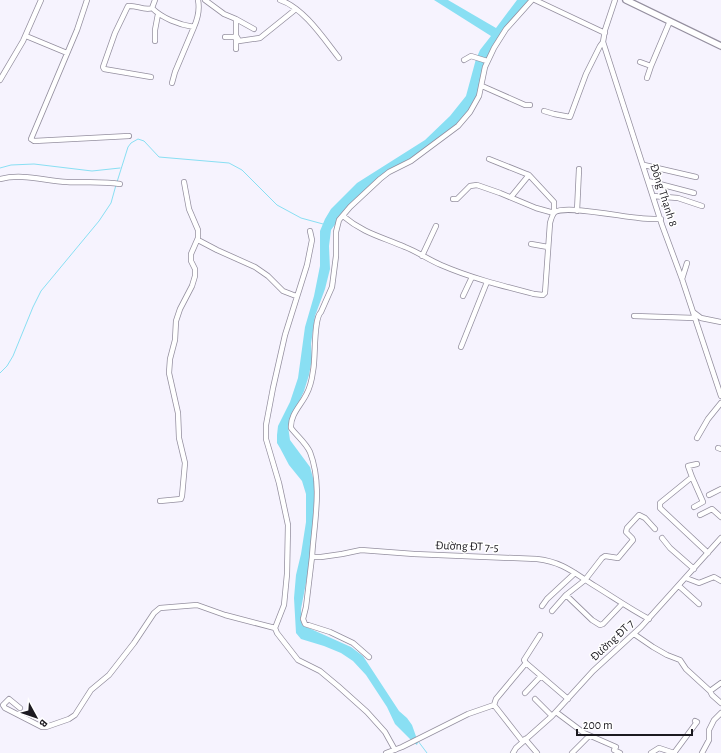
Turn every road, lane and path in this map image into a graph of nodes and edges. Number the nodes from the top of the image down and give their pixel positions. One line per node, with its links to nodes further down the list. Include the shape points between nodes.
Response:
1 (40, 0): 19 (street)
2 (87, 0): 26 (street)
3 (155, 0): 11 (street)
4 (198, 0): 16 (street)
5 (205, 0): 14 (street, via 224,14)
6 (280, 0): 12 (street)
7 (532, 0): 29 (street, via 506,29)
8 (535, 0): 18 (street)
9 (615, 0): 18 (street)
10 (626, 0): 15 (main road)
11 (152, 8): 13 (street); 32 (street, via 148,10 134,5 128,6 115,32 103,67)
12 (296, 9): 21 (street, via 260,38 239,41); 27 (street, via 314,26)
13 (158, 14): 16 (street, via 185,26); 22 (street, via 154,30)
14 (236, 19): 17 (street); 21 (street)
15 (670, 21): 24 (main road); 31 (street)
16 (194, 27): 35 (street)
17 (254, 29)
18 (605, 33): 23 (street)
19 (26, 36): 26 (street); 34 (street)
20 (225, 37): 21 (street)
21 (237, 37): 25 (street)
22 (155, 42)
23 (603, 42): 38 (street, via 586,74 570,117); 41 (street, Đông Thạnh 8)
24 (721, 46)
25 (236, 49)
26 (68, 53): 39 (street, via 31,139 34,141)
27 (340, 58)
28 (464, 60): 29 (street, via 471,56)
29 (487, 61): 36 (street)
30 (640, 62): 31 (street)
31 (651, 66): 33 (street)
32 (151, 77)
33 (647, 78)
34 (0, 80)
35 (172, 84)
36 (482, 86): 37 (street); 56 (street, via 470,112 458,126 411,161 380,179)
37 (530, 105)
38 (544, 111)
39 (129, 136)
40 (489, 160): 43 (street)
41 (644, 165): 44 (street); 46 (street, Đông Thạnh 8)
42 (579, 169): 54 (street)
43 (529, 175): 51 (street); 55 (street, via 554,202)
44 (696, 177)
45 (0, 179): 48 (street, via 16,176)
46 (648, 181): 49 (street); 50 (street, Đông Thạnh 8)
47 (184, 182): 60 (street, via 189,209 198,230)
48 (120, 184)
49 (694, 192)
50 (653, 196): 53 (street, via 678,198); 57 (street, Đông Thạnh 8)
51 (511, 197): 52 (street, via 477,184 470,186); 55 (street)
52 (454, 200)
53 (702, 206)
54 (577, 211): 55 (street, via 565,210); 57 (street)
55 (554, 213): 62 (street, via 550,223)
56 (343, 216): 63 (street, via 366,232); 91 (street, via 339,220 336,232 332,287 315,324 315,360 311,382 291,424 291,428 309,451 314,469 317,495)
57 (660, 219): 66 (street, Đông Thạnh 8)
58 (436, 226): 63 (street)
59 (310, 231): 68 (street, via 312,240)
60 (198, 240): 68 (street, via 255,267 283,291); 83 (street, via 191,254 195,276 176,321 169,374 185,463 182,496 181,499)
61 (531, 244): 62 (street)
62 (548, 247): 67 (street, via 543,295)
63 (422, 256): 65 (street)
64 (687, 263): 66 (street)
65 (472, 277): 67 (street); 69 (street)
66 (682, 279): 70 (street, Đông Thạnh 8)
67 (487, 282): 74 (street)
68 (296, 296): 104 (street, via 272,388 266,425 266,439 288,525 285,600)
69 (463, 296)
70 (693, 312): 72 (street, Đông Thạnh 8); 73 (street, via 701,318)
71 (634, 316): 72 (street)
72 (695, 318): 75 (street, Đông Thạnh 8)
73 (721, 322)
74 (461, 347)
75 (719, 386): 76 (street, Đông Thạnh 8)
76 (721, 396)
77 (721, 403): 78 (street)
78 (697, 438)
79 (697, 464): 80 (street, via 688,466)
80 (692, 477): 84 (street, via 703,502); 90 (street, via 660,503 660,508)
81 (721, 489): 82 (street)
82 (709, 495)
83 (160, 501)
84 (694, 508)
85 (700, 515): 86 (street, via 712,509)
86 (721, 517)
87 (655, 529): 95 (street, via 639,515 626,532 633,540 618,558 602,558)
88 (662, 538): 92 (street)
89 (721, 538): 90 (street, Đường ĐT 7)
90 (708, 553): 92 (street, Đường ĐT 7)
91 (312, 557): 93 (street, Đường ĐT 7-5, via 360,550 537,559 551,560); 107 (street, via 303,619 305,624 353,642)
92 (694, 569): 94 (street, Đường ĐT 7)
93 (575, 573): 95 (street, Đường ĐT 7-5); 101 (street)
94 (686, 578): 96 (street, via 699,583 714,577); 97 (street, Đường ĐT 7)
95 (585, 580): 98 (street); 99 (street, Đường ĐT 7-5)
96 (721, 581)
97 (679, 586): 100 (street); 103 (street, Đường ĐT 7)
98 (566, 595): 99 (street, via 600,625); 102 (street)
99 (622, 604): 103 (street, Đường ĐT 7-5)
100 (699, 604)
101 (542, 606)
102 (552, 611)
103 (649, 619): 105 (street, Đường ĐT 7)
104 (275, 628): 117 (street, via 198,605 160,608 109,675 91,690 72,717 42,727 5,708 4,705 9,699); 124 (street, via 298,660 320,671 367,712 384,731)
105 (634, 634): 111 (street, via 652,647 680,660); 114 (street, Đường ĐT 7, via 593,671)
106 (540, 635): 108 (street, via 524,660)
107 (368, 657)
108 (526, 664): 109 (street); 116 (street, via 496,699)
109 (541, 676): 112 (street); 114 (street)
110 (721, 683): 111 (street)
111 (710, 691): 115 (street)
112 (525, 693)
113 (535, 699): 120 (street)
114 (568, 699): 118 (street, Đường ĐT 7)
115 (721, 703)
116 (494, 705): 123 (street); 124 (street, via 468,714)
117 (20, 708)
118 (556, 712): 120 (street, Đường ĐT 7); 122 (street)
119 (721, 712): 131 (street, via 709,730 709,740)
120 (552, 716): 123 (street, Đường ĐT 7)
121 (695, 720): 130 (street, via 697,722 674,753 659,748)
122 (589, 736): 128 (street); 129 (street)
123 (524, 740): 126 (street, Đường ĐT 7); 127 (street)
124 (395, 750): 125 (street)
125 (386, 753)
126 (513, 753)
127 (537, 753)
128 (572, 753)
129 (620, 753)
130 (651, 753)
131 (702, 753)

